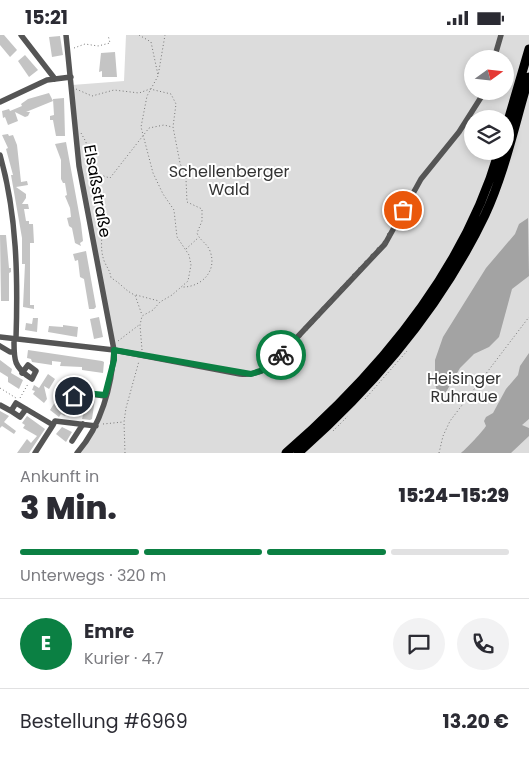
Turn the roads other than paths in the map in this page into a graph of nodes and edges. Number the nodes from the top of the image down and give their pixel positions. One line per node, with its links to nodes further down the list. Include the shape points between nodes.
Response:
1 (21, 35): 8 (street)
2 (66, 35): 6 (street, Elsaßstraße)
3 (501, 35): 5 (street)
4 (529, 49): 11 (main road)
5 (497, 50)
6 (71, 77): 8 (street); 17 (street, Elsaßstraße, via 82,183)
7 (529, 77): 32 (main road, via 502,170 485,215 441,291 371,382)
8 (55, 79): 10 (street)
9 (479, 100): 17 (street, via 459,132 421,179 385,243 266,369 251,374 240,373)
10 (0, 102)
11 (511, 110)
12 (0, 155): 15 (street, via 15,249)
13 (496, 160): 31 (main road, via 472,223 423,304 367,374)
14 (0, 337): 15 (street)
15 (15, 339): 17 (street); 18 (street)
16 (0, 347): 18 (street)
17 (113, 347): 20 (street, Elsaßstraße, via 114,360)
18 (14, 352): 19 (street, via 14,360)
19 (22, 373)
20 (105, 395): 21 (street, via 76,392); 27 (street, Elsaßstraße)
21 (74, 396)
22 (0, 405): 24 (street)
23 (26, 409): 24 (street, via 20,417); 24 (street, via 16,403); 26 (street)
24 (11, 411)
25 (83, 424): 26 (street, via 55,421); 27 (street); 28 (street)
26 (53, 425): 29 (street)
27 (96, 426): 30 (street, Elsaßstraße)
28 (72, 441)
29 (35, 453)
30 (77, 453)
31 (286, 453)
32 (298, 453)

